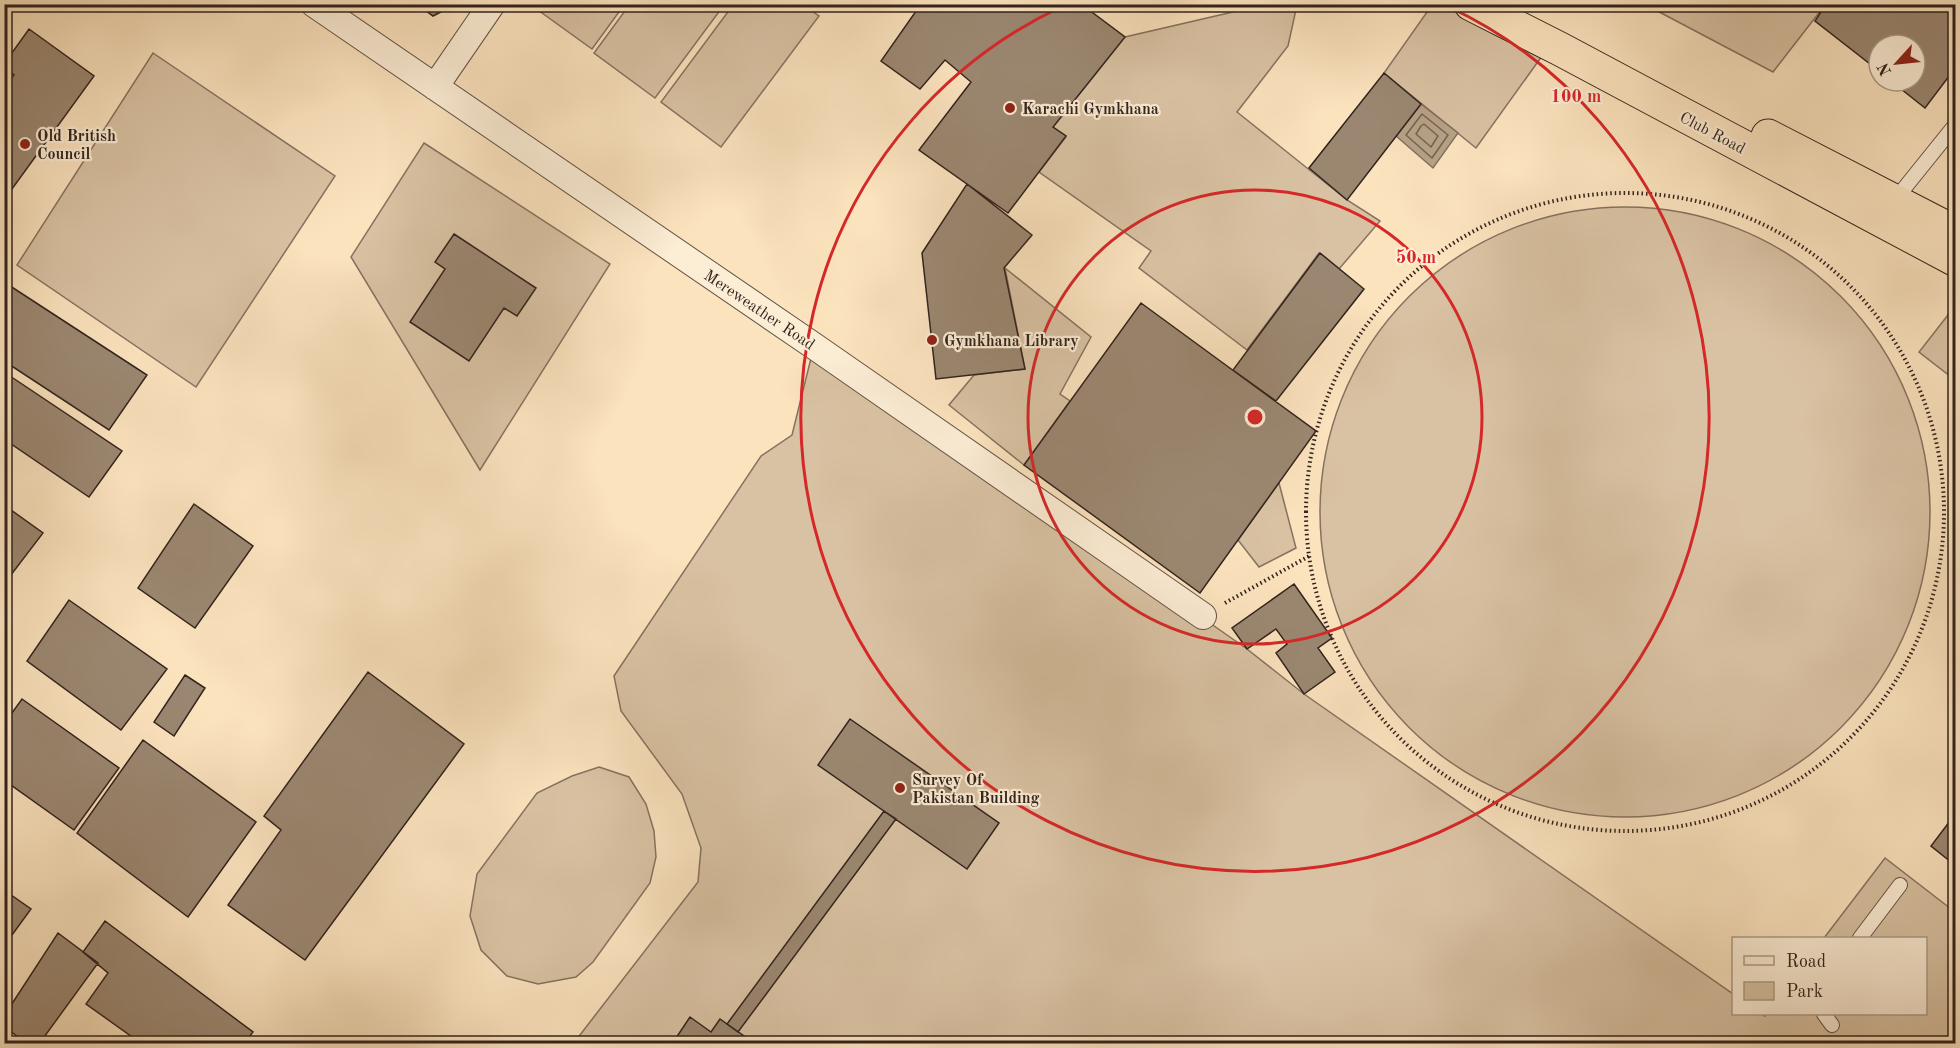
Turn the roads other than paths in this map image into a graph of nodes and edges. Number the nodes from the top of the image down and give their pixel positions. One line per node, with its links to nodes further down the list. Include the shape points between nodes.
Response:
1 (314, 4): 5 (street, Mereweather Road)
2 (492, 4): 5 (street)
3 (1471, 4): 9 (highway, Club Road)
4 (1513, 4): 7 (highway, Club Road)
5 (435, 87): 10 (street, Mereweather Road)
6 (1956, 124): 7 (lane)
7 (1894, 201): 8 (highway, Club Road)
8 (1956, 233)
9 (1956, 260)
10 (1203, 616)
11 (1900, 885): 12 (lane)
12 (1861, 937)
13 (1825, 1015): 14 (lane)
14 (1832, 1025)

